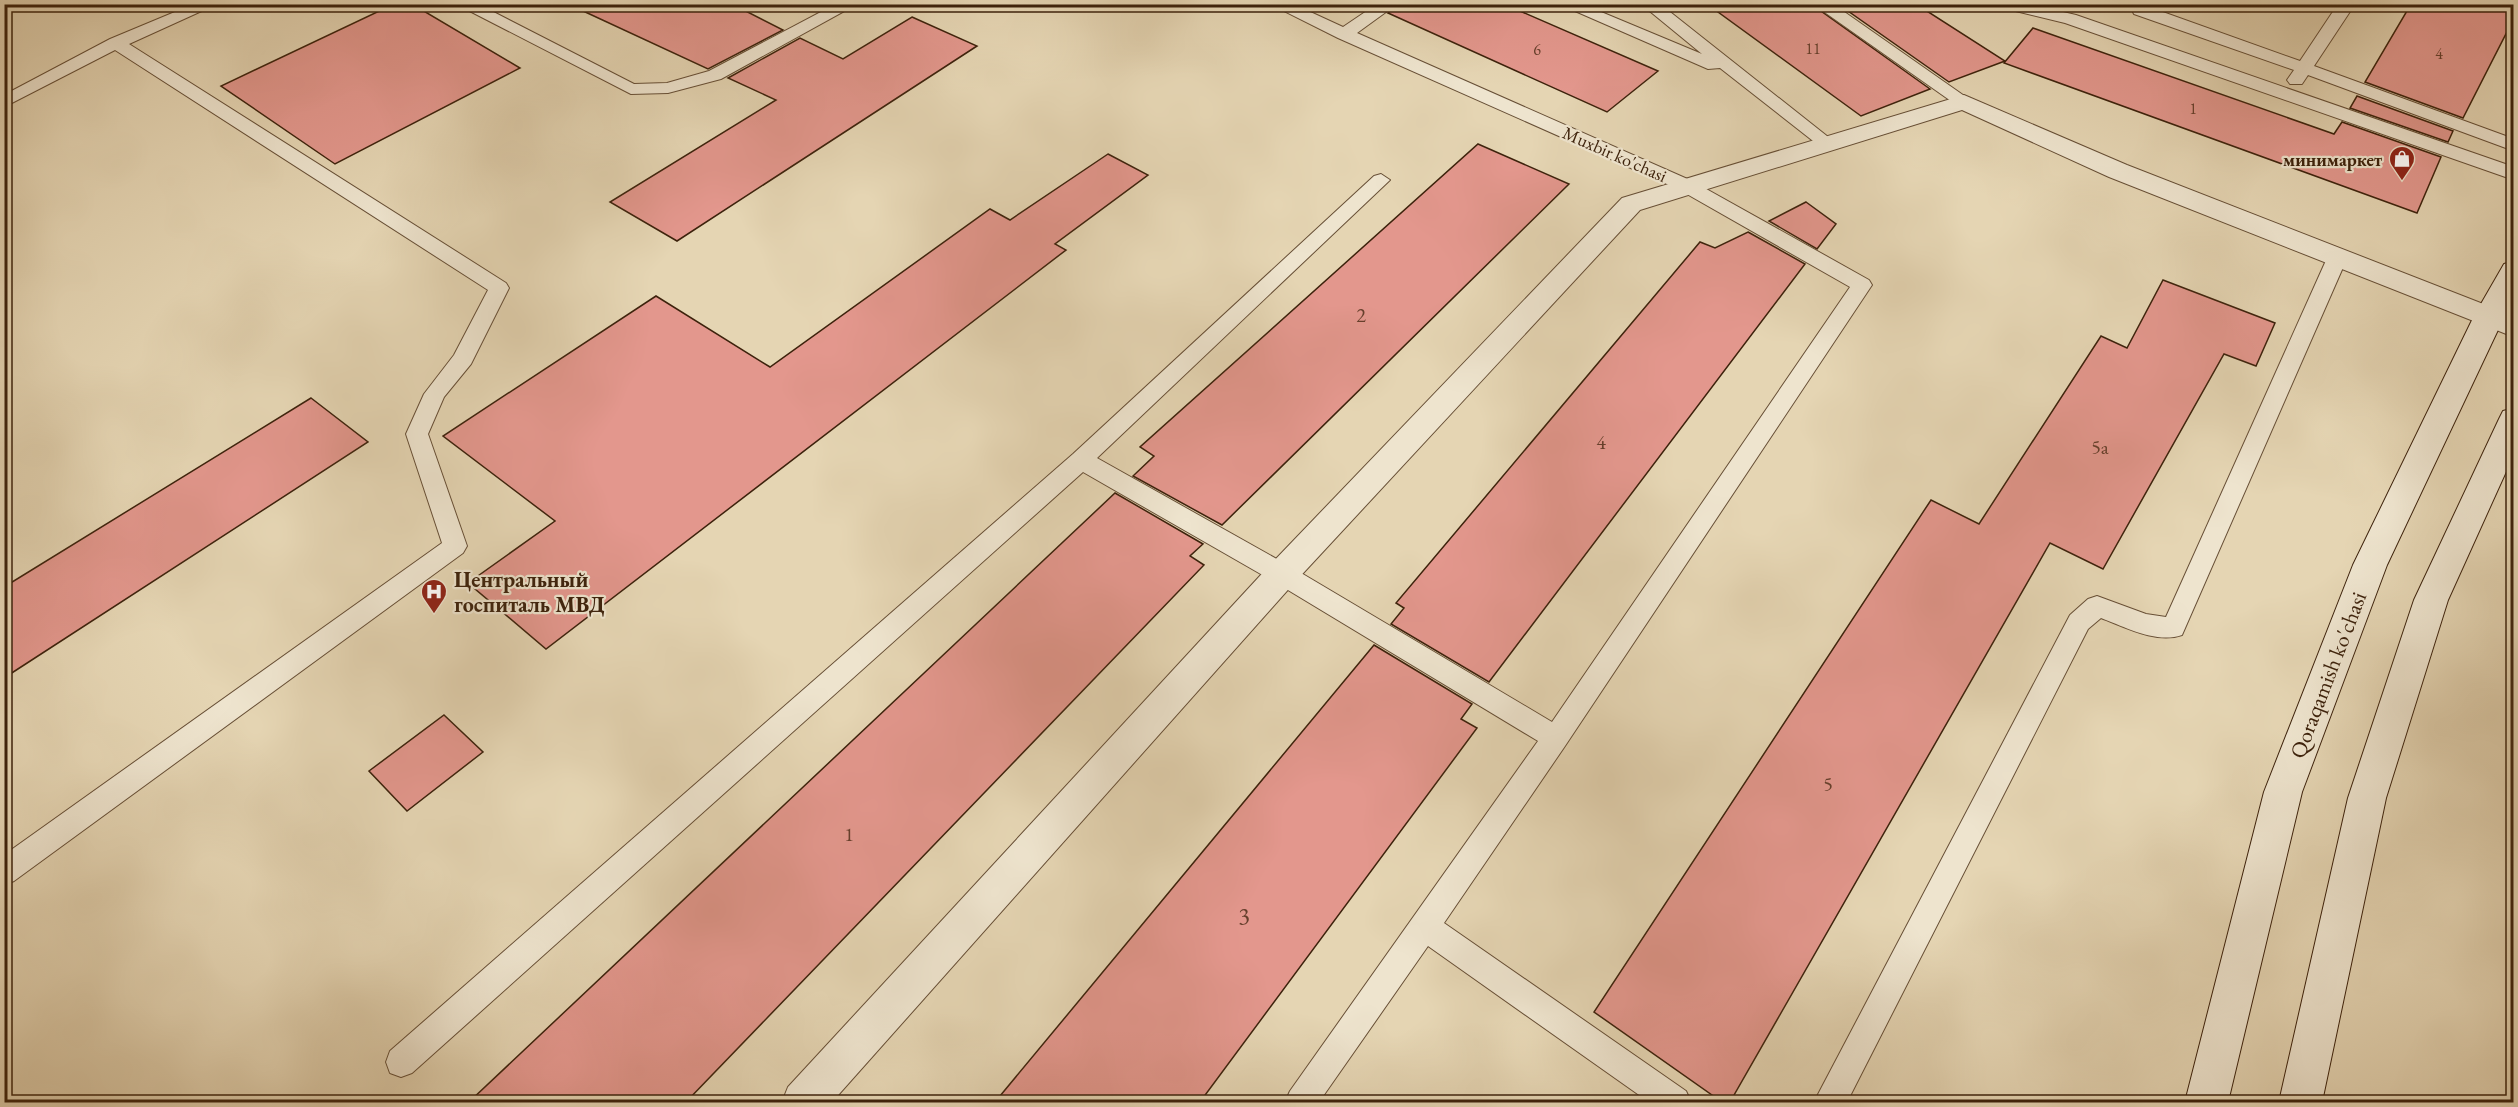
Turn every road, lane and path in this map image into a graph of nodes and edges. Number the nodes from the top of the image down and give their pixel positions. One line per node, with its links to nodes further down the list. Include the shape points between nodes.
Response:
1 (210, 4): 13 (lane)
2 (464, 4): 3 (lane, via 632,89 668,88 715,75)
3 (849, 4)
4 (1278, 4): 12 (lane, Muxbir ko'chasi)
5 (1389, 4): 12 (lane)
6 (1567, 4): 15 (lane)
7 (1649, 4): 15 (lane)
8 (1821, 4): 18 (lane)
9 (2005, 4): 16 (lane, via 2070,19)
10 (2347, 4): 14 (lane)
11 (2140, 10): 14 (lane)
12 (1344, 34): 23 (lane, Muxbir ko'chasi)
13 (116, 43): 17 (lane); 31 (lane, via 499,288 463,359 435,394 417,434 454,546)
14 (2304, 68): 16 (lane); 20 (lane)
15 (1743, 77): 19 (lane)
16 (2287, 95): 21 (lane)
17 (4, 102)
18 (1964, 102): 19 (street, Muxbir ko'chasi); 24 (street, via 2118,171)
19 (1828, 144): 23 (street, Muxbir ko'chasi)
20 (2514, 146)
21 (2514, 174)
22 (1381, 180): 28 (lane)
23 (1684, 185): 29 (street, via 1631,204); 30 (lane, via 1862,285)
24 (2338, 256): 26 (street); 37 (lane, via 2173,628 2145,624 2097,606 2079,622)
25 (2514, 270): 26 (street, Qoraqamish ko'chasi)
26 (2501, 322): 38 (street, Qoraqamish ko'chasi, via 2370,565 2283,792)
27 (2514, 419): 39 (street, via 2431,600 2367,798)
28 (1081, 460): 29 (lane); 33 (lane)
29 (1282, 574): 30 (lane); 34 (street)
30 (1556, 738): 32 (lane)
31 (4, 872)
32 (1424, 926): 35 (lane); 36 (lane)
33 (401, 1062)
34 (803, 1102)
35 (1300, 1102)
36 (1676, 1102)
37 (1830, 1102)
38 (2206, 1102)
39 (2300, 1102)

